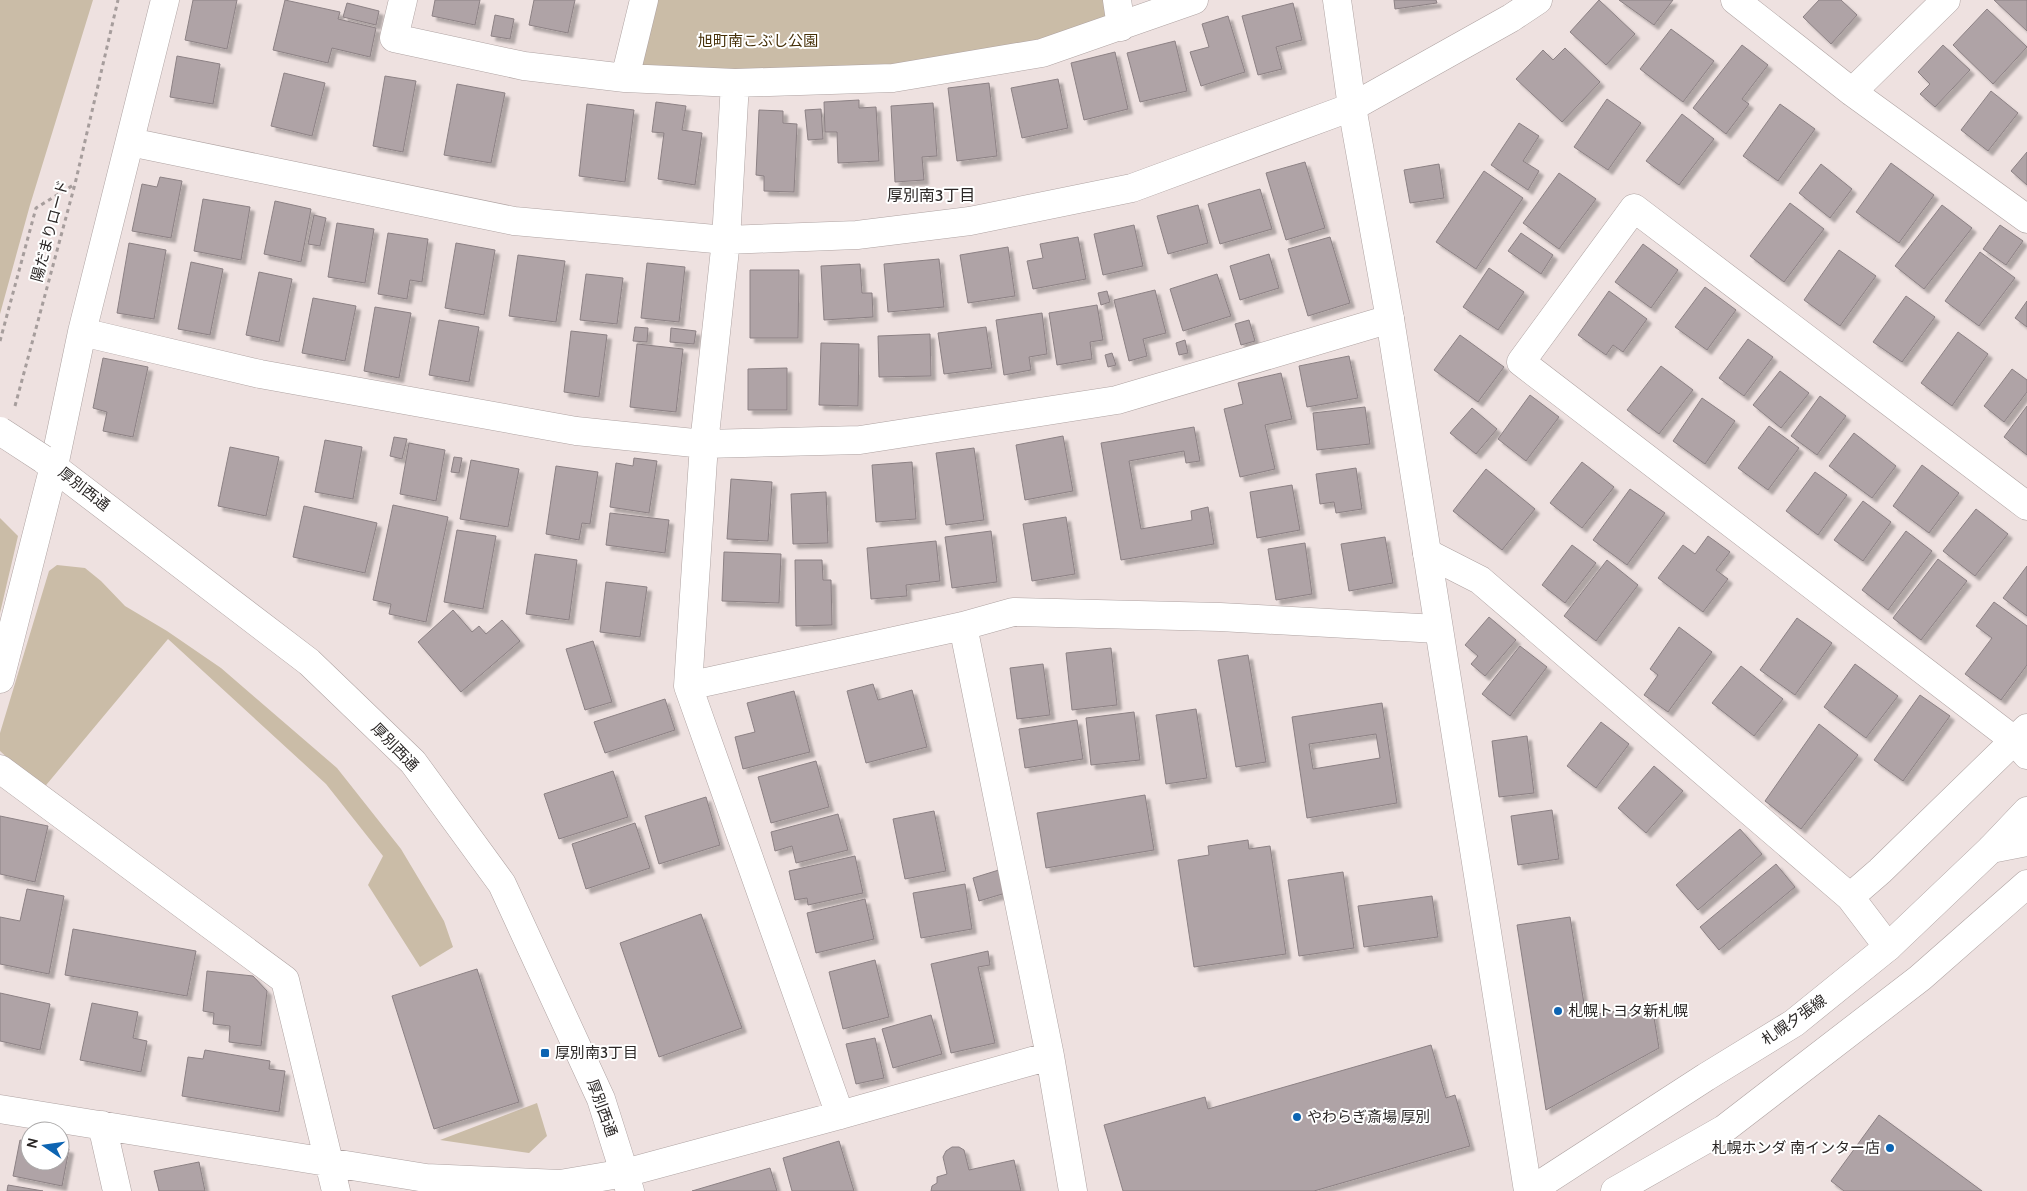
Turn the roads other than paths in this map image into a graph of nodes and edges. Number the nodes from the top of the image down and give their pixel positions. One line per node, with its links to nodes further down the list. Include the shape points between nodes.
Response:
1 (165, 0): 15 (main road)
2 (403, 0): 11 (main road, via 394,38 524,66)
3 (644, 0): 11 (main road)
4 (1117, 0): 10 (main road)
5 (1194, 0): 10 (main road)
6 (1337, 0): 14 (main road)
7 (1538, 0): 14 (main road)
8 (1735, 0): 13 (main road)
9 (1946, 0): 13 (main road)
10 (1122, 26): 12 (main road, via 1042,53 893,78)
11 (625, 78): 12 (main road)
12 (735, 83): 17 (main road)
13 (1852, 92): 16 (main road)
14 (1352, 107): 17 (main road, via 1132,188 970,220 866,234); 18 (main road)
15 (130, 142): 17 (main road, via 514,221); 19 (main road)
16 (2027, 219)
17 (726, 240): 21 (main road)
18 (1390, 319): 21 (main road, via 1117,400 860,440); 24 (main road)
19 (82, 332): 21 (main road, via 260,374 576,431); 22 (main road)
20 (7, 421): 22 (main road, 厚別西通, bridge)
21 (704, 444): 28 (main road)
22 (48, 462): 27 (main road); 42 (main road, 厚別西通, via 309,662 413,762 502,884 601,1099)
23 (2027, 506): 29 (main road, via 1634,208 1521,362)
24 (1427, 554): 26 (main road); 35 (main road, via 1480,580)
25 (963, 626): 26 (main road, via 1013,612 1220,617); 28 (main road); 37 (main road)
26 (1438, 629): 46 (main road)
27 (0, 679)
28 (688, 686): 39 (main road)
29 (2023, 741): 35 (main road)
30 (0, 769): 41 (main road, via 285,980)
31 (2027, 811): 33 (main road, 札幌夕張線)
32 (2027, 842): 33 (main road)
33 (1991, 849): 36 (main road, 札幌夕張線)
34 (2027, 884): 47 (main road, via 1920,978 1724,1129)
35 (1850, 898): 36 (main road)
36 (1888, 947): 46 (main road, 札幌夕張線, via 1794,1023)
37 (1050, 1056): 39 (main road); 45 (main road)
38 (1, 1114): 40 (main road)
39 (840, 1115): 42 (main road)
40 (102, 1125): 41 (main road); 43 (main road)
41 (329, 1161): 42 (main road, via 426,1178 560,1184); 44 (main road)
42 (627, 1182)
43 (117, 1191)
44 (336, 1191)
45 (1073, 1191)
46 (1529, 1191)
47 (1615, 1191)

